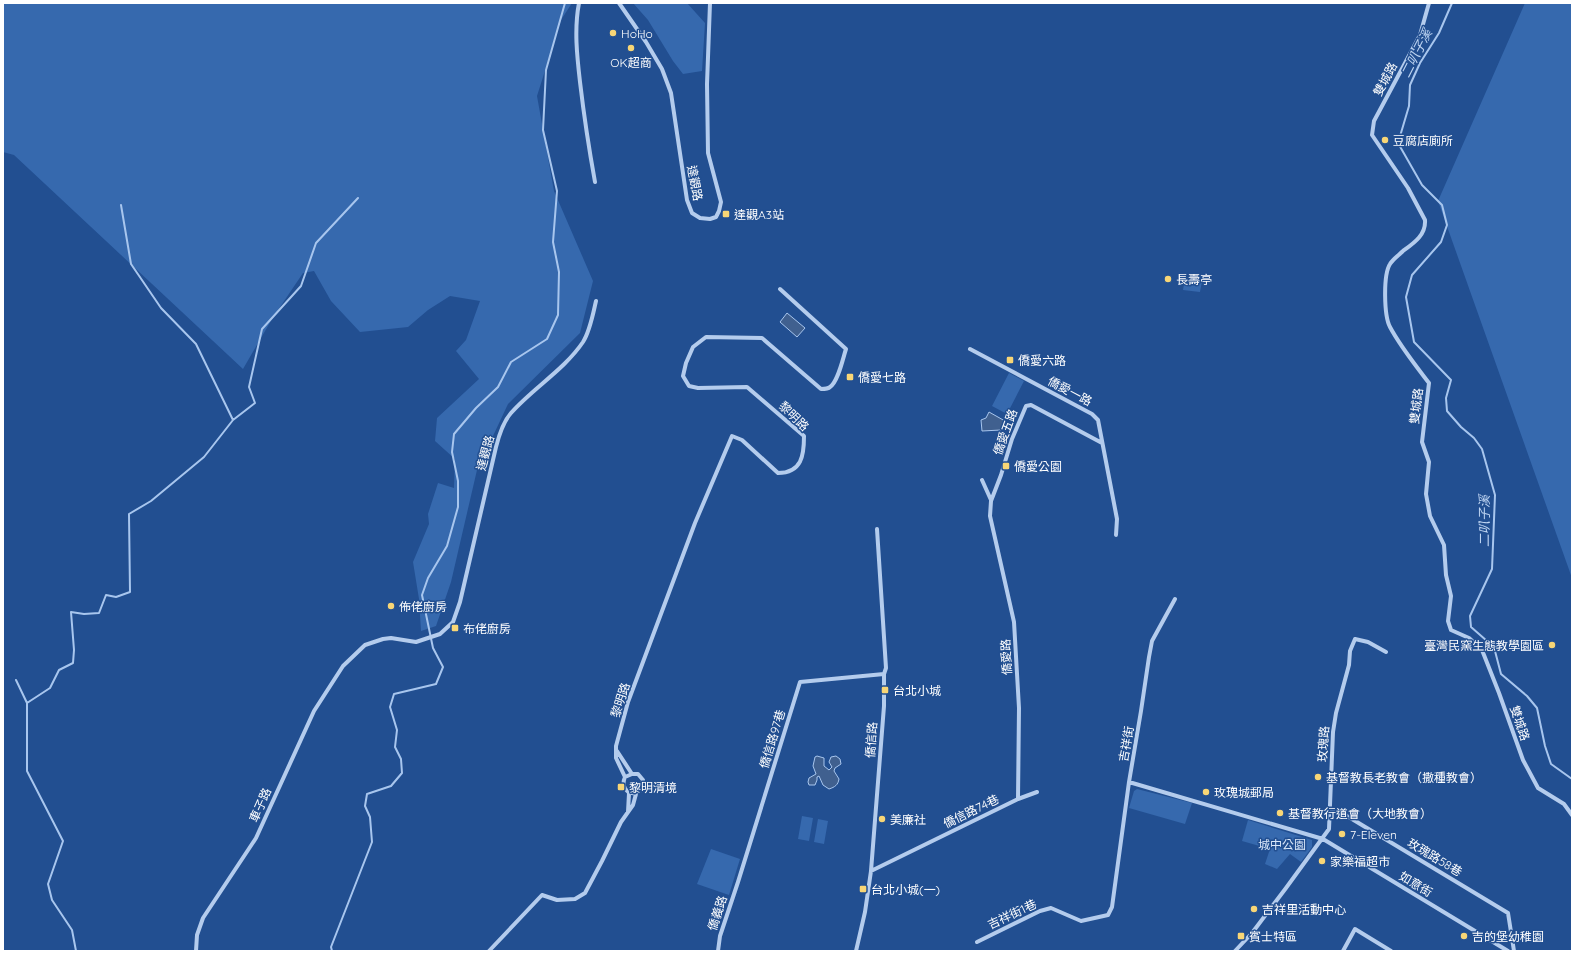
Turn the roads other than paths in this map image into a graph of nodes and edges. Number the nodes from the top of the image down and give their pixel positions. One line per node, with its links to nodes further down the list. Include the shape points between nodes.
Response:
1 (579, 3): 5 (street, via 576,16 577,59 585,129)
2 (619, 3): 3 (street, 達觀路, via 658,62 671,93 687,200 692,213 700,218 710,219 716,216 721,202 708,153)
3 (710, 3)
4 (1429, 3): 28 (street, 雙城路, via 1420,35 1372,129 1372,135 1408,188 1425,220 1422,234 1394,259 1387,272 1384,282 1389,326 1429,383 1422,442 1429,462 1426,494 1430,516 1444,544 1446,575 1451,596 1448,620 1452,630 1469,638 1482,650 1523,760 1538,788 1564,804)
5 (595, 182)
6 (780, 289): 18 (street, 黎明路, via 846,349 837,377 831,387 821,388 762,338 706,337 693,347 683,376 689,386 747,387 804,436 804,450 795,468 787,473 778,473 742,440 732,436 695,523 628,702 616,746)
7 (596, 301): 16 (street, 達觀路, via 584,341 544,384 510,414 502,428 460,602 452,622 440,634 416,642 391,638 365,646)
8 (970, 349): 9 (street, 僑愛一路, via 1092,414 1098,420)
9 (1102, 443): 11 (street, 僑愛五路, via 1031,405 1026,406); 13 (street, 僑愛一路, via 1116,520)
10 (982, 480): 11 (street)
11 (991, 501): 25 (street, 僑愛路, via 990,516 1014,622 1019,708)
12 (877, 529): 17 (street, 僑信路, via 886,668)
13 (1116, 535)
14 (1175, 599): 21 (street, 吉祥街, via 1152,641)
15 (1386, 652): 26 (street, 玫瑰路, via 1368,642 1355,639 1350,651 1333,732)
16 (343, 666): 34 (street, 車子路, via 314,711 256,838 203,918 197,935)
17 (884, 674): 30 (street, 僑信路, via 884,706); 31 (street, 僑信路97巷, via 800,682)
18 (617, 751): 19 (street, 黎明路); 20 (street, 黎明路, via 616,758)
19 (632, 774): 20 (street); 24 (street, 黎明路, via 638,774 643,780 642,789)
20 (625, 778): 23 (street, 黎明路, via 624,788)
21 (1129, 782): 29 (street, 如意街); 32 (street, 吉祥街)
22 (1037, 792): 25 (street, 僑信路74巷)
23 (629, 793): 24 (street); 27 (street, 黎明路)
24 (636, 794): 27 (street, 黎明路)
25 (1018, 799): 30 (street, 僑信路74巷)
26 (1330, 811): 29 (street, 玫瑰路, via 1329,829); 42 (street, 玫瑰路58巷, via 1342,813 1508,913)
27 (628, 812): 35 (street, 黎明路, via 584,893 575,899 557,900 542,895)
28 (1572, 815)
29 (1323, 839): 38 (street, 玫瑰路, via 1252,933); 41 (street, 如意街)
30 (871, 870): 37 (street, 僑信路)
31 (738, 882): 36 (street, 僑義路, via 720,936)
32 (1114, 897): 33 (street, 吉祥街1巷, via 1108,915 1081,921 1050,908)
33 (977, 942)
34 (196, 951)
35 (489, 951)
36 (718, 951)
37 (856, 951)
38 (1234, 951)
39 (1343, 951): 40 (street, via 1355,929)
40 (1391, 951)
41 (1508, 951)
42 (1514, 951)

